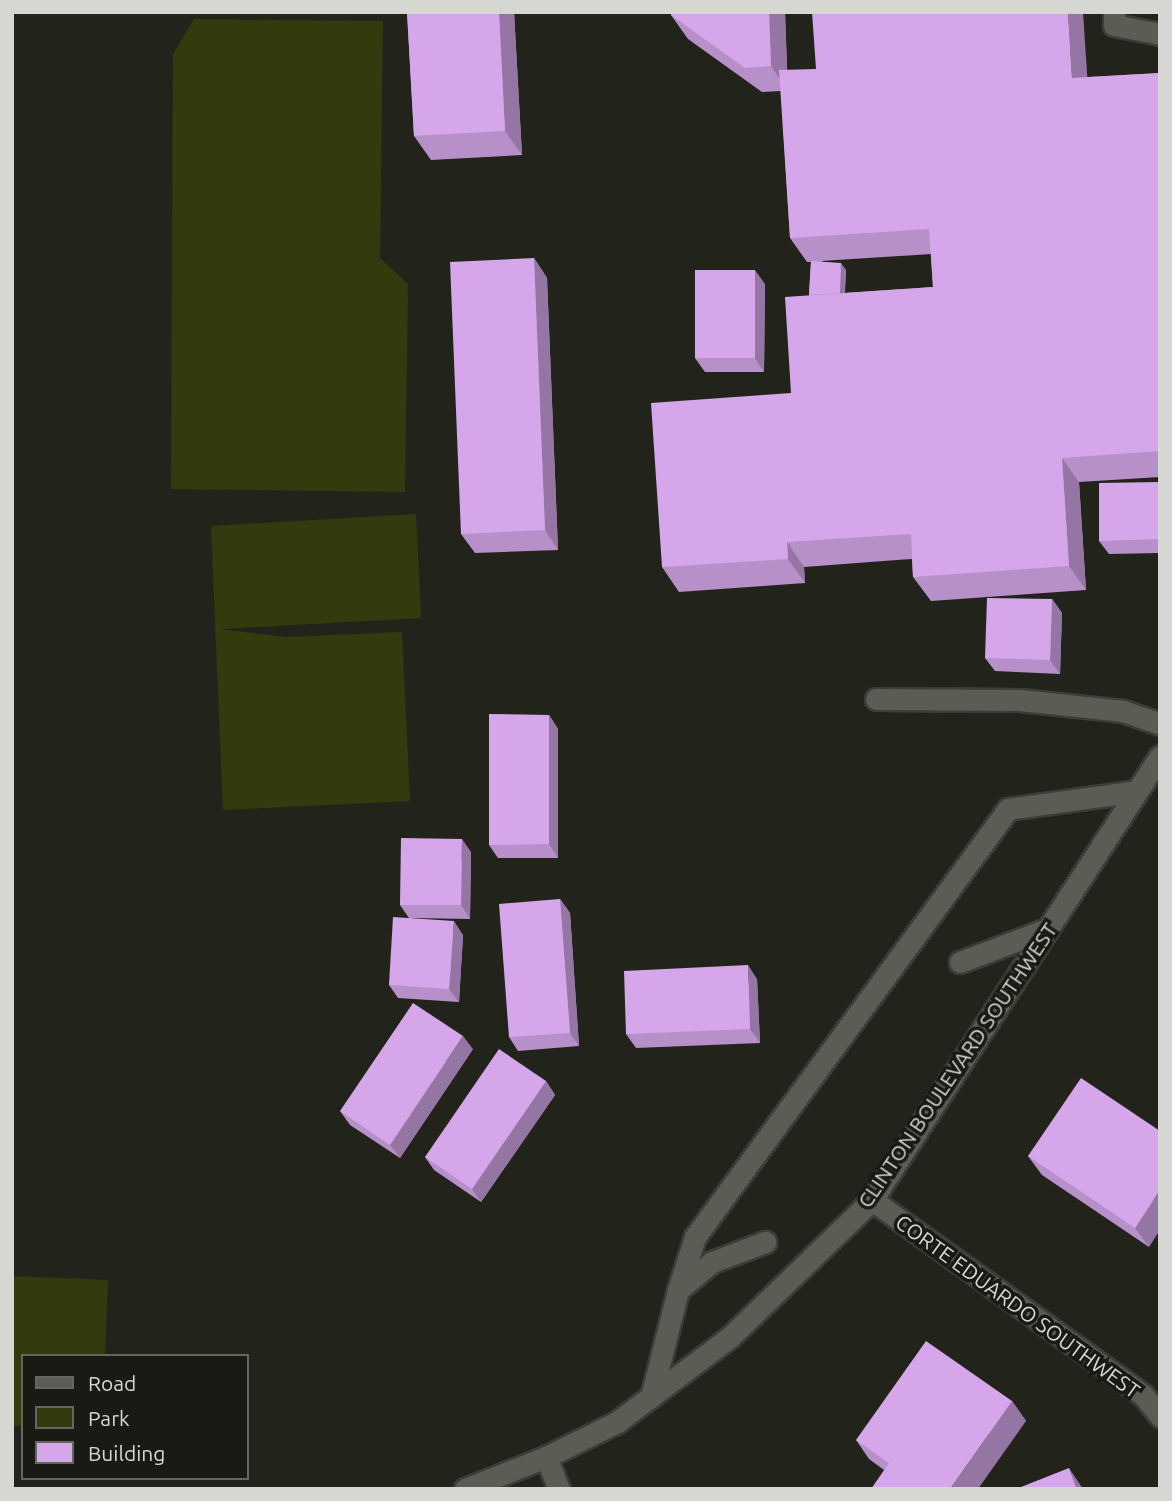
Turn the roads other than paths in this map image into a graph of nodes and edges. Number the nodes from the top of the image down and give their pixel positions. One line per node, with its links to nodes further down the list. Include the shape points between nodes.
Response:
1 (1114, 12): 2 (street, via 1114,25)
2 (1160, 34)
3 (876, 699): 4 (street, via 1020,700 1123,711)
4 (1160, 724)
5 (1160, 755): 6 (street, CLINTON BOULEVARD SOUTHWEST)
6 (1137, 791): 7 (street, CLINTON BOULEVARD SOUTHWEST); 11 (street, via 1008,808 695,1237)
7 (1047, 929): 8 (street); 9 (street, CLINTON BOULEVARD SOUTHWEST)
8 (960, 962)
9 (872, 1199): 12 (street, CLINTON BOULEVARD SOUTHWEST, via 730,1337); 13 (street, CORTE EDUARDO SOUTHWEST, via 1143,1395)
10 (765, 1242): 11 (street, via 712,1262)
11 (677, 1290): 12 (street)
12 (651, 1396): 14 (street, CLINTON BOULEVARD SOUTHWEST, via 617,1422)
13 (1160, 1416)
14 (546, 1457): 15 (street, CLINTON BOULEVARD SOUTHWEST); 16 (street)
15 (465, 1489)
16 (559, 1489)

